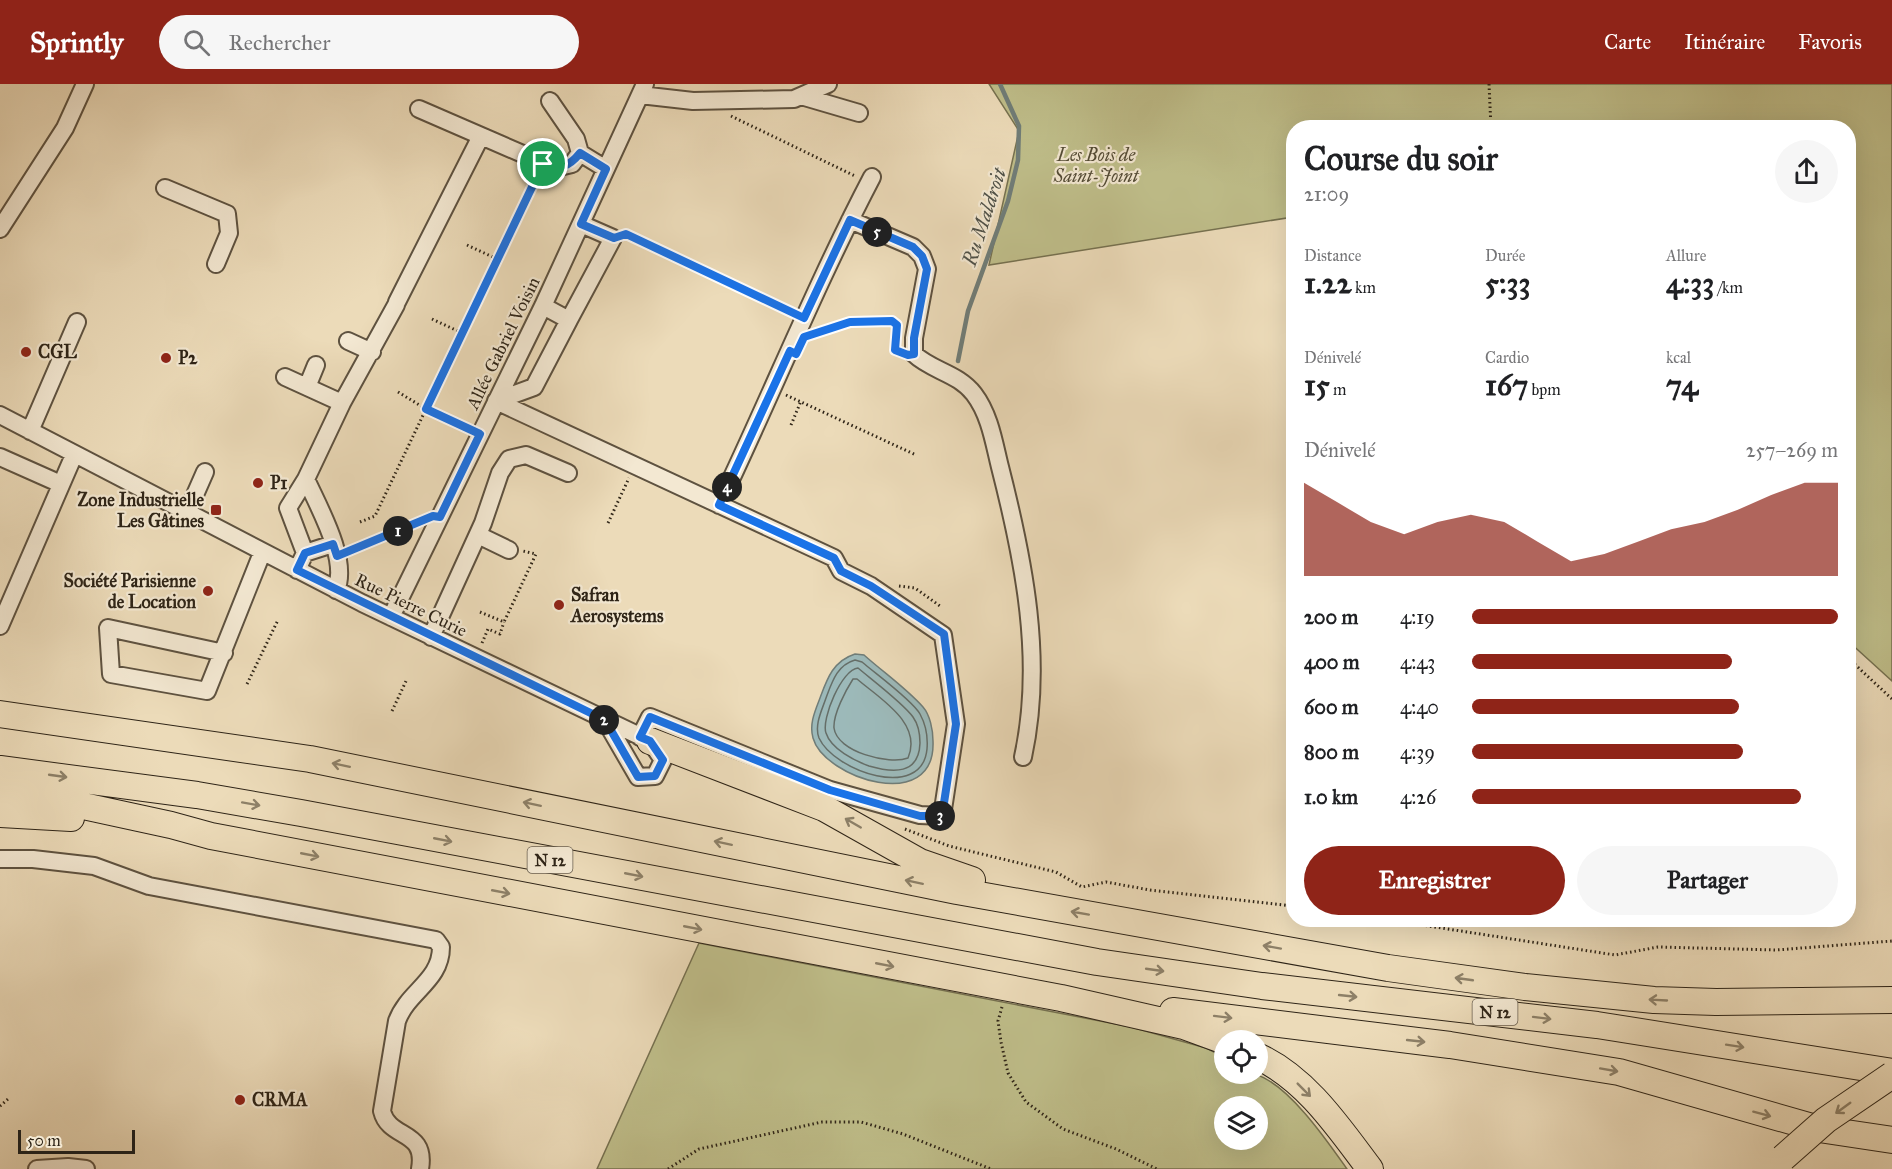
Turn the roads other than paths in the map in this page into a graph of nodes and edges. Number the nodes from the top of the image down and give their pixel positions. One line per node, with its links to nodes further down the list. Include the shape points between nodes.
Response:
1 (85, 84): 15 (street, via 65,128)
2 (828, 84): 4 (street)
3 (642, 90): 4 (street, via 700,101); 10 (street, Allée Gabriel Voisin)
4 (801, 96): 7 (street)
5 (550, 101): 9 (street, via 576,139)
6 (419, 109): 8 (street)
7 (859, 113)
8 (481, 136): 9 (street, via 555,168 572,164); 21 (street)
9 (580, 153): 10 (street)
10 (606, 169): 14 (street, Allée Gabriel Voisin)
11 (871, 180): 13 (street)
12 (165, 188): 16 (street, via 227,214 229,233)
13 (850, 220): 36 (street); 52 (street, via 913,247 922,256 927,269 914,354 925,364 952,374 974,394 988,421 1016,530 1031,635 1031,722)
14 (581, 224): 17 (street, Allée Gabriel Voisin); 18 (street, via 614,238)
15 (0, 229)
16 (216, 264)
17 (543, 306): 18 (street); 25 (street, Allée Gabriel Voisin)
18 (569, 320): 25 (street, via 534,387)
19 (77, 322): 29 (street)
20 (348, 341): 21 (street)
21 (372, 352): 26 (street)
22 (316, 365): 24 (street)
23 (285, 377): 24 (street)
24 (307, 387): 26 (street)
25 (496, 401): 36 (street); 45 (street, Allée Gabriel Voisin)
26 (342, 403): 34 (street)
27 (0, 415): 29 (street, Rue Pierre Curie)
28 (0, 425): 30 (street, Rue Pierre Curie)
29 (30, 431): 30 (street, Rue Pierre Curie)
30 (74, 455): 37 (street, Rue Pierre Curie); 46 (street)
31 (0, 457): 35 (street)
32 (205, 472): 37 (street)
33 (568, 473): 38 (street, via 526,455 509,459 500,473)
34 (306, 479): 39 (street); 42 (street, via 288,508)
35 (54, 481)
36 (719, 505): 51 (street, via 834,558 841,571 944,634 956,724 942,816 920,816 830,790 650,717)
37 (187, 513): 41 (street, Rue Pierre Curie)
38 (478, 535): 40 (street); 47 (street)
39 (335, 550): 42 (street); 44 (street, via 340,579)
40 (509, 550)
41 (262, 553): 43 (street, Rue Pierre Curie); 48 (street)
42 (305, 553): 43 (street)
43 (297, 570): 44 (street, Rue Pierre Curie)
44 (336, 590): 45 (street, Rue Pierre Curie)
45 (391, 617): 47 (street, Rue Pierre Curie)
46 (0, 626)
47 (431, 637): 50 (street, Rue Pierre Curie)
48 (224, 653): 48 (street, via 207,691 111,674 108,628)
49 (0, 714): 58 (highway, N 12, one-way to 49, via 310,759)
50 (605, 720): 51 (street, Rue Pierre Curie); 51 (street, via 638,777 655,776 663,760)
51 (645, 739): 58 (highway, one-way to 51, via 1014,889 964,879 920,862 824,808)
52 (1023, 757)
53 (0, 769): 65 (highway, N 12, one-way to 65, via 290,811 1097,962 1262,986 1597,1025)
54 (0, 788): 56 (highway)
55 (0, 814): 56 (highway, via 57,816)
56 (211, 836): 60 (highway, one-way to 60)
57 (0, 859): 70 (street, via 94,866 149,885 436,940 441,947 439,965 429,982 402,1007 397,1021 382,1111 394,1129 413,1138)
58 (1038, 906): 62 (highway, N 12, one-way to 58, via 1525,987 1388,968)
59 (1892, 989): 62 (highway)
60 (1061, 999): 63 (highway, via 1184,1026); 66 (highway, one-way to 66, via 1097,999 1539,1058 1619,1072 1819,1129)
61 (1892, 1000): 62 (highway, N 12)
62 (1716, 1002)
63 (1214, 1037)
64 (1268, 1063): 71 (highway, one-way to 71, via 1296,1082 1316,1102)
65 (1892, 1074): 67 (highway, one-way to 67, bridge, via 1826,1120)
66 (1892, 1140)
67 (1778, 1163)
68 (37, 1169): 69 (street)
69 (86, 1169)
70 (420, 1169)
71 (1370, 1169)

